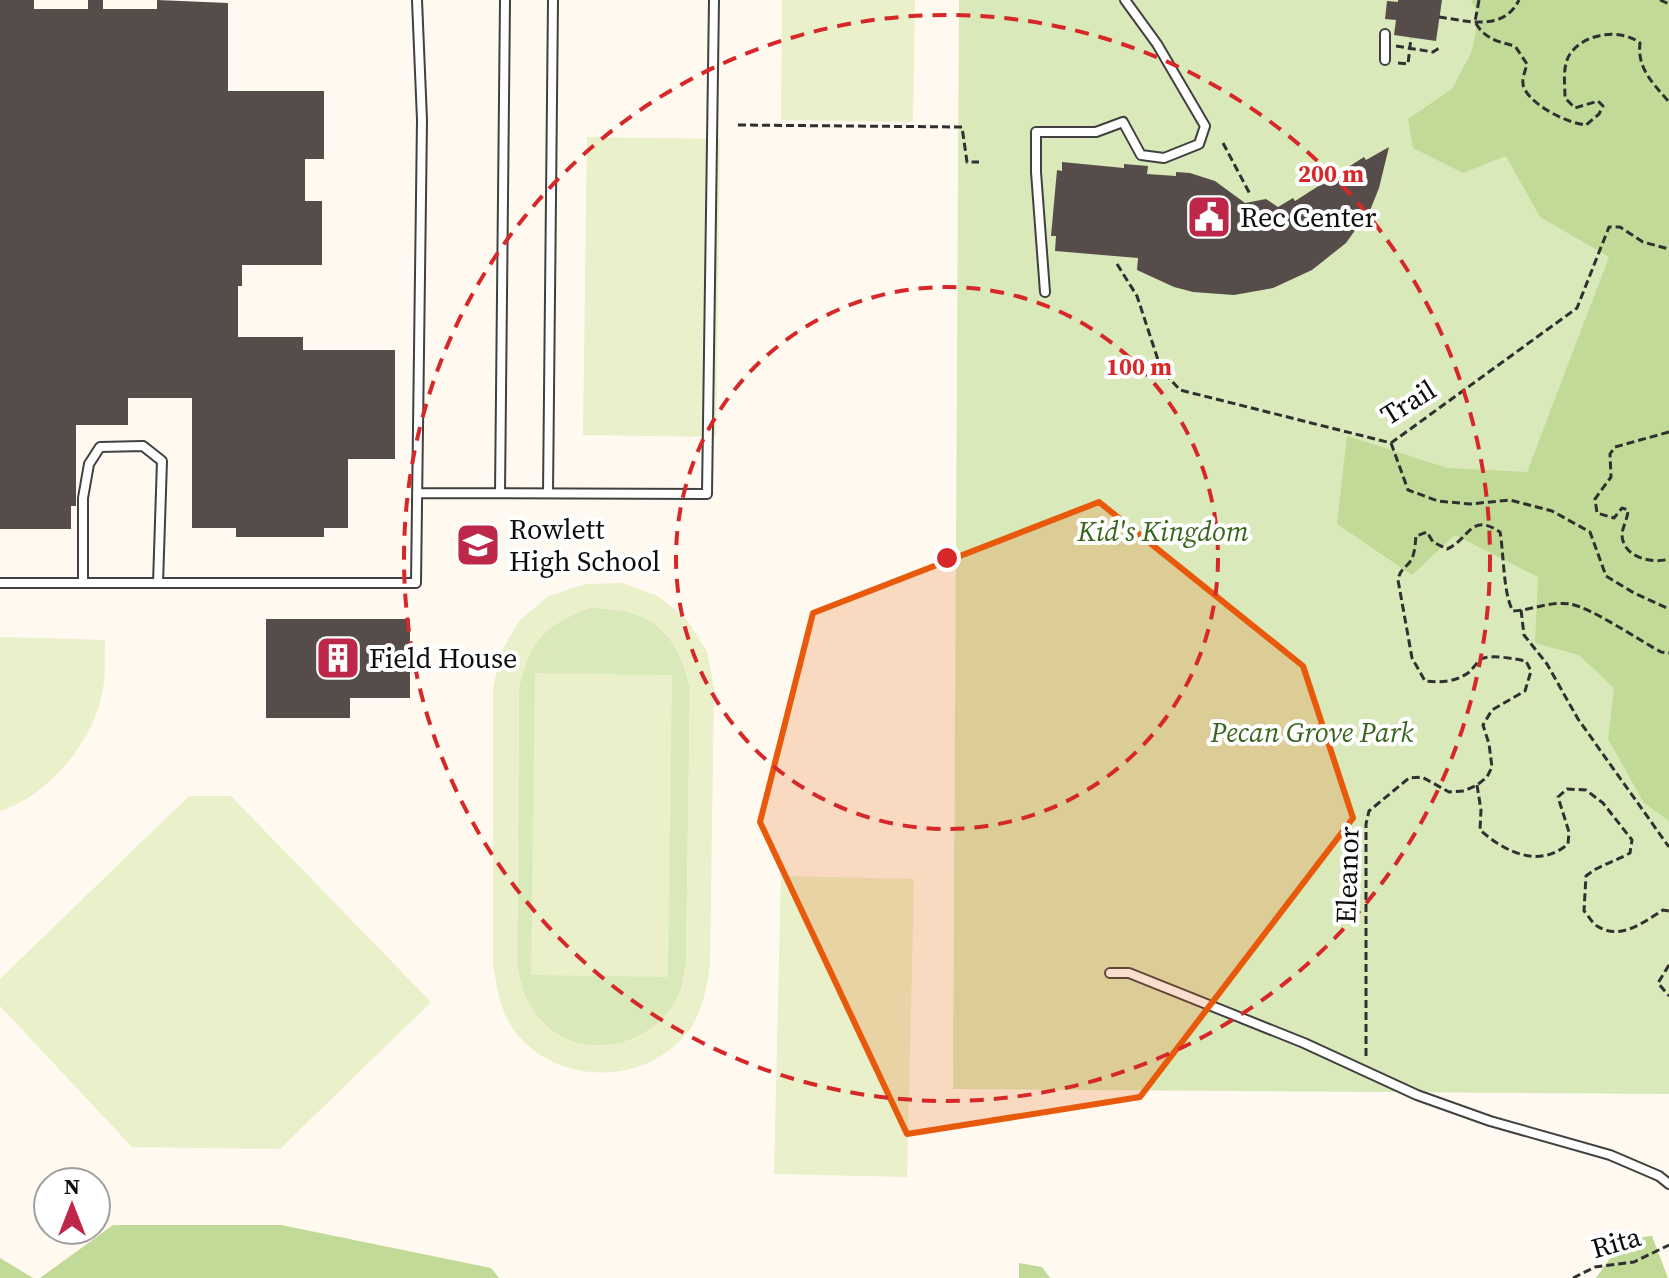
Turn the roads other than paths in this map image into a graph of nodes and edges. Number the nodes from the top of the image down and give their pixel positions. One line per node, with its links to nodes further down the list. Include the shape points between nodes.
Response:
1 (417, 0): 9 (lane, via 422,120)
2 (505, 0): 10 (lane)
3 (553, 0): 11 (lane)
4 (714, 0): 11 (lane, via 707,494)
5 (1125, 0): 8 (lane, via 1205,126 1199,144 1164,158 1141,155 1123,122 1096,132 1036,132)
6 (1385, 34): 7 (lane)
7 (1385, 60)
8 (1045, 292)
9 (417, 493): 10 (lane); 14 (lane, via 416,583)
10 (500, 493): 11 (lane)
11 (548, 493)
12 (0, 583): 13 (lane)
13 (83, 583): 14 (lane); 14 (lane, via 83,498 89,464 100,447 143,446 162,461)
14 (158, 583)
15 (1110, 973): 16 (lane, via 1129,973 1417,1095 1610,1155)
16 (1669, 1184)

